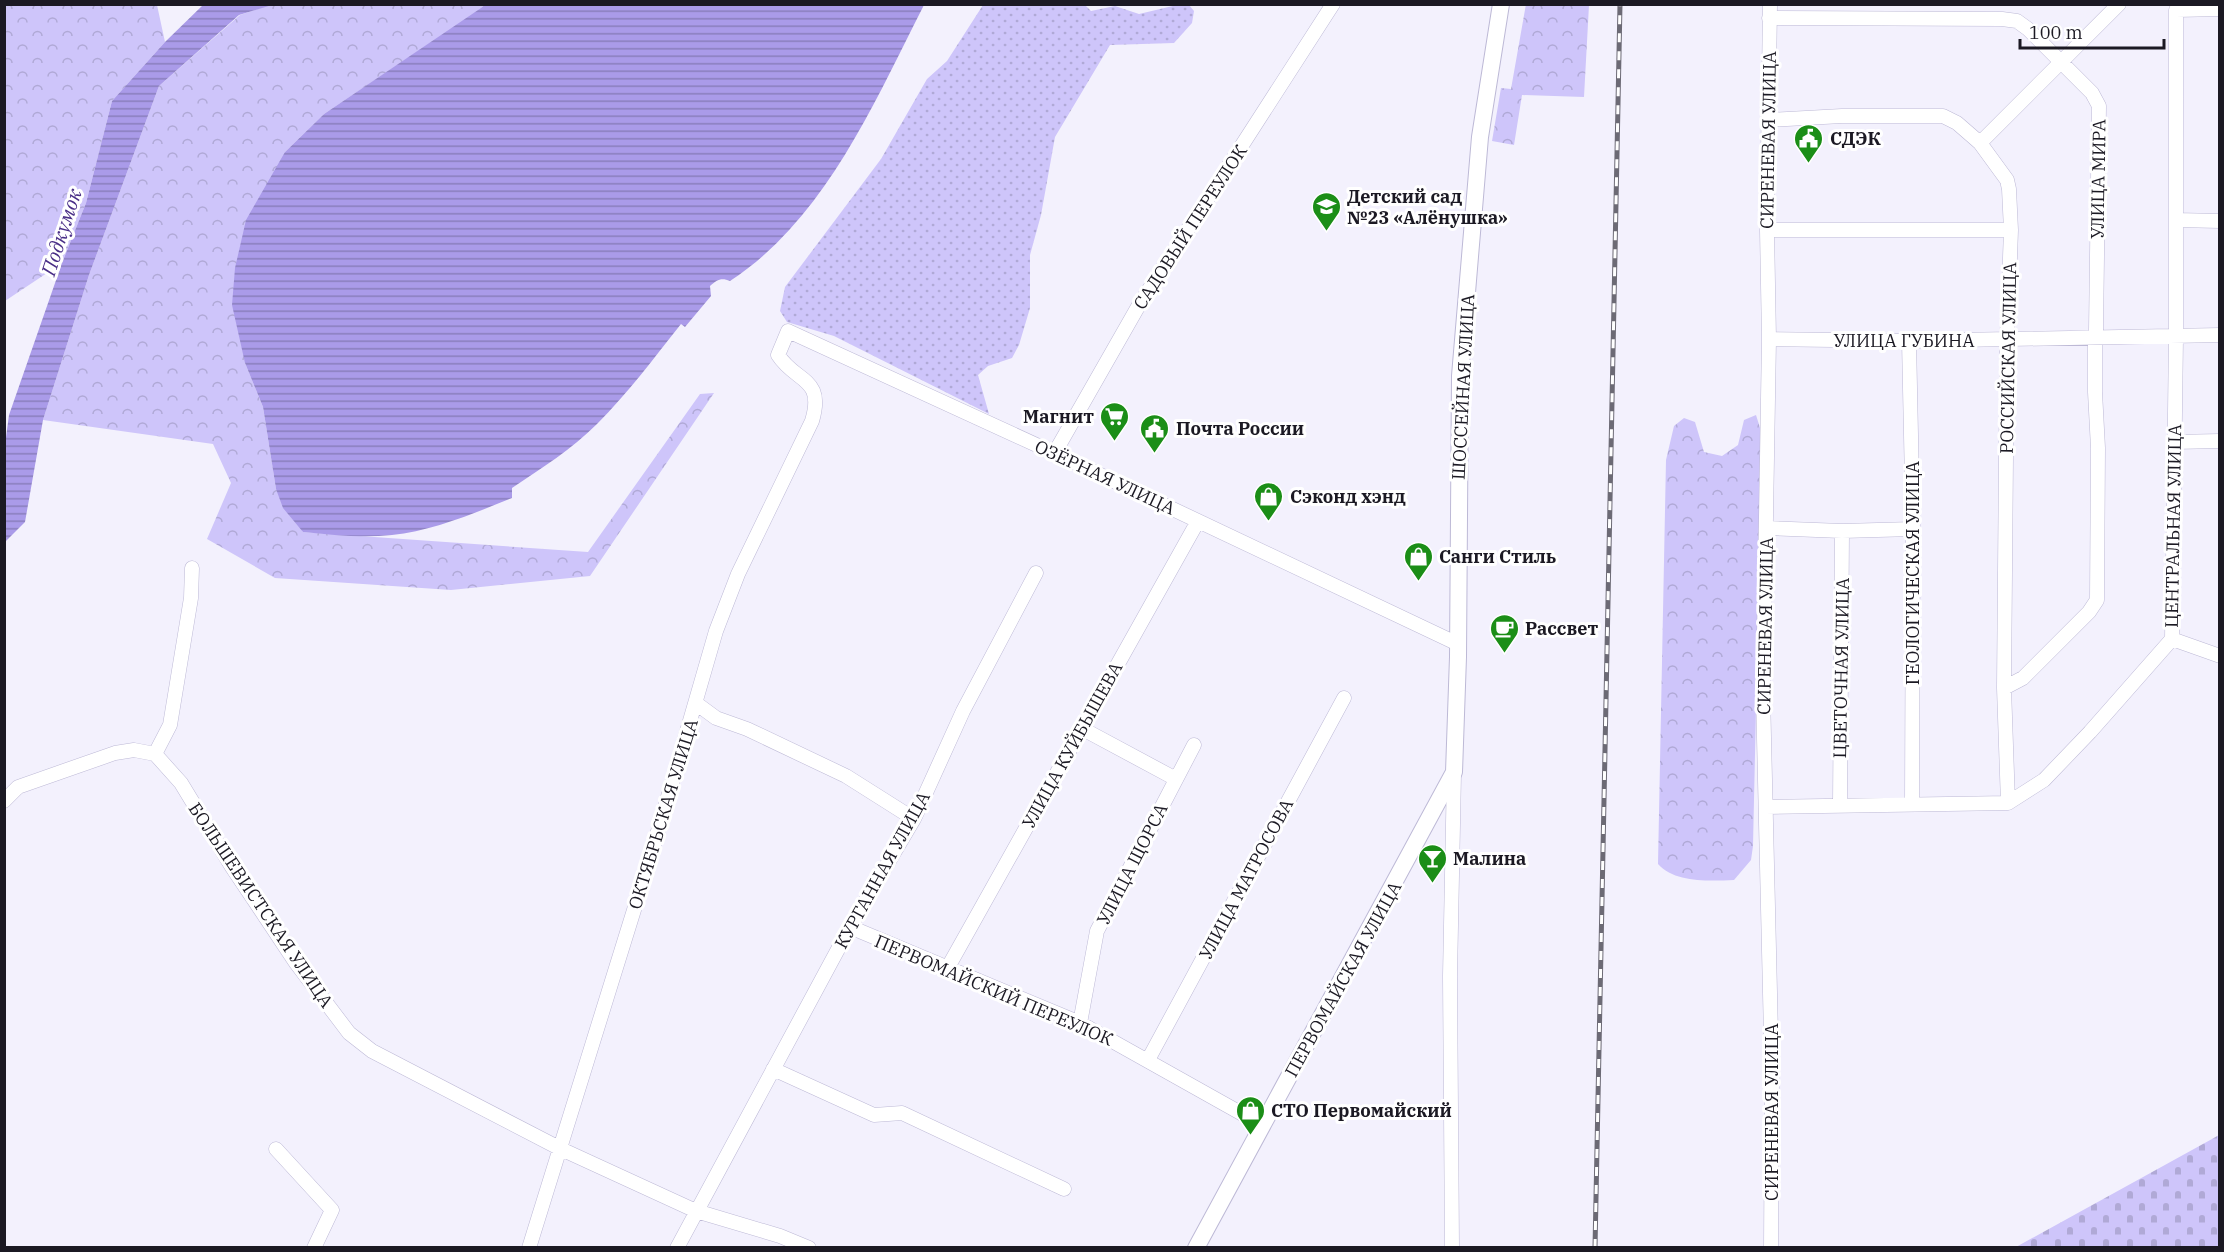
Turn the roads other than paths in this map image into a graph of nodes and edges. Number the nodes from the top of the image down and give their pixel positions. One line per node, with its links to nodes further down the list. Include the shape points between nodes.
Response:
1 (1333, 4): 23 (street, САДОВЫЙ ПЕРЕУЛОК, via 1139,305)
2 (1501, 4): 31 (main road, ШОССЕЙНАЯ УЛИЦА, via 1480,137 1460,376)
3 (2119, 4): 7 (street)
4 (2173, 7): 5 (street, ЦЕНТРАЛЬНАЯ УЛИЦА); 10 (street, ЦЕНТРАЛЬНАЯ УЛИЦА)
5 (2220, 9)
6 (1770, 11): 7 (street, УЛИЦА МИРА, via 2017,21); 8 (street, СИРЕНЕВАЯ УЛИЦА)
7 (2060, 62): 9 (street); 14 (street, УЛИЦА МИРА, via 2092,93 2099,106)
8 (1768, 120): 9 (street, РОССИЙСКАЯ УЛИЦА, via 1943,116); 12 (street, СИРЕНЕВАЯ УЛИЦА)
9 (1980, 144): 13 (street, РОССИЙСКАЯ УЛИЦА, via 2007,180)
10 (2176, 220): 11 (street); 16 (street, ЦЕНТРАЛЬНАЯ УЛИЦА)
11 (2220, 221)
12 (1767, 230): 13 (street); 17 (street, СИРЕНЕВАЯ УЛИЦА)
13 (2011, 230): 18 (street, РОССИЙСКАЯ УЛИЦА)
14 (2096, 334): 16 (street, УЛИЦА ГУБИНА); 18 (street, УЛИЦА ГУБИНА); 33 (street, УЛИЦА МИРА, via 2097,600 2023,678)
15 (2220, 335): 16 (street, УЛИЦА ГУБИНА)
16 (2176, 337): 22 (street, ЦЕНТРАЛЬНАЯ УЛИЦА)
17 (1769, 339): 19 (street, УЛИЦА ГУБИНА); 25 (street, СИРЕНЕВАЯ УЛИЦА)
18 (2007, 340): 19 (street, УЛИЦА ГУБИНА); 33 (street, РОССИЙСКАЯ УЛИЦА)
19 (1909, 341): 26 (street, ГЕОЛОГИЧЕСКАЯ УЛИЦА)
20 (814, 391): 23 (street, ОЗЁРНАЯ УЛИЦА, via 778,355 788,331); 35 (street, ОКТЯБРЬСКАЯ УЛИЦА, via 817,399 812,421 738,574 716,631)
21 (2220, 441): 22 (street)
22 (2174, 442): 30 (street, ЦЕНТРАЛЬНАЯ УЛИЦА)
23 (1054, 454): 24 (street, ОЗЁРНАЯ УЛИЦА)
24 (1198, 521): 31 (street, ОЗЁРНАЯ УЛИЦА); 36 (street, УЛИЦА КУЙБЫШЕВА)
25 (1766, 528): 27 (street); 45 (street, СИРЕНЕВАЯ УЛИЦА, via 1763,695)
26 (1913, 529): 27 (street); 43 (street, ГЕОЛОГИЧЕСКАЯ УЛИЦА)
27 (1842, 531): 44 (street, ЦВЕТОЧНАЯ УЛИЦА)
28 (192, 568): 38 (street, via 191,598 170,725)
29 (1036, 573): 46 (street, КУРГАННАЯ УЛИЦА, via 963,711)
30 (2172, 639): 32 (street); 42 (street, ЦЕНТРАЛЬНАЯ УЛИЦА, via 2044,780)
31 (1458, 644): 39 (main road, ШОССЕЙНАЯ УЛИЦА)
32 (2220, 656)
33 (2004, 688): 42 (street, РОССИЙСКАЯ УЛИЦА)
34 (1344, 698): 50 (street, УЛИЦА МАТРОСОВА)
35 (697, 704): 46 (street, via 716,718 846,776); 54 (street, ОКТЯБРЬСКАЯ УЛИЦА)
36 (1081, 728): 40 (street); 48 (street, УЛИЦА КУЙБЫШЕВА)
37 (1194, 745): 40 (street, УЛИЦА ЩОРСА)
38 (155, 754): 41 (street, via 134,750 115,753 18,787); 54 (street, БОЛЬШЕВИСТСКАЯ УЛИЦА, via 181,783 296,963 349,1033 372,1051)
39 (1454, 772): 52 (main road, ПЕРВОМАЙСКАЯ УЛИЦА); 62 (street, via 1450,976)
40 (1176, 779): 49 (street, УЛИЦА ЩОРСА, via 1098,931)
41 (4, 801)
42 (2008, 803): 43 (street)
43 (1912, 804): 44 (street)
44 (1840, 805): 45 (street)
45 (1766, 807): 63 (street, СИРЕНЕВАЯ УЛИЦА)
46 (914, 819): 47 (street, КУРГАННАЯ УЛИЦА)
47 (850, 927): 48 (street, ПЕРВОМАЙСКИЙ ПЕРЕУЛОК); 51 (street, КУРГАННАЯ УЛИЦА)
48 (947, 969): 49 (street, ПЕРВОМАЙСКИЙ ПЕРЕУЛОК)
49 (1080, 1023): 50 (street, ПЕРВОМАЙСКИЙ ПЕРЕУЛОК)
50 (1149, 1060): 52 (street, ПЕРВОМАЙСКИЙ ПЕРЕУЛОК)
51 (773, 1069): 55 (street, via 874,1115 902,1113); 56 (street, КУРГАННАЯ УЛИЦА)
52 (1262, 1125): 61 (main road, ПЕРВОМАЙСКАЯ УЛИЦА)
53 (276, 1149): 57 (street, via 332,1210)
54 (561, 1149): 56 (street, БОЛЬШЕВИСТСКАЯ УЛИЦА); 58 (street, ОКТЯБРЬСКАЯ УЛИЦА)
55 (1064, 1189)
56 (696, 1211): 59 (street, КУРГАННАЯ УЛИЦА); 60 (street, БОЛЬШЕВИСТСКАЯ УЛИЦА)
57 (314, 1248)
58 (529, 1248)
59 (677, 1248)
60 (809, 1248)
61 (1196, 1248)
62 (1452, 1248)
63 (1771, 1248)

